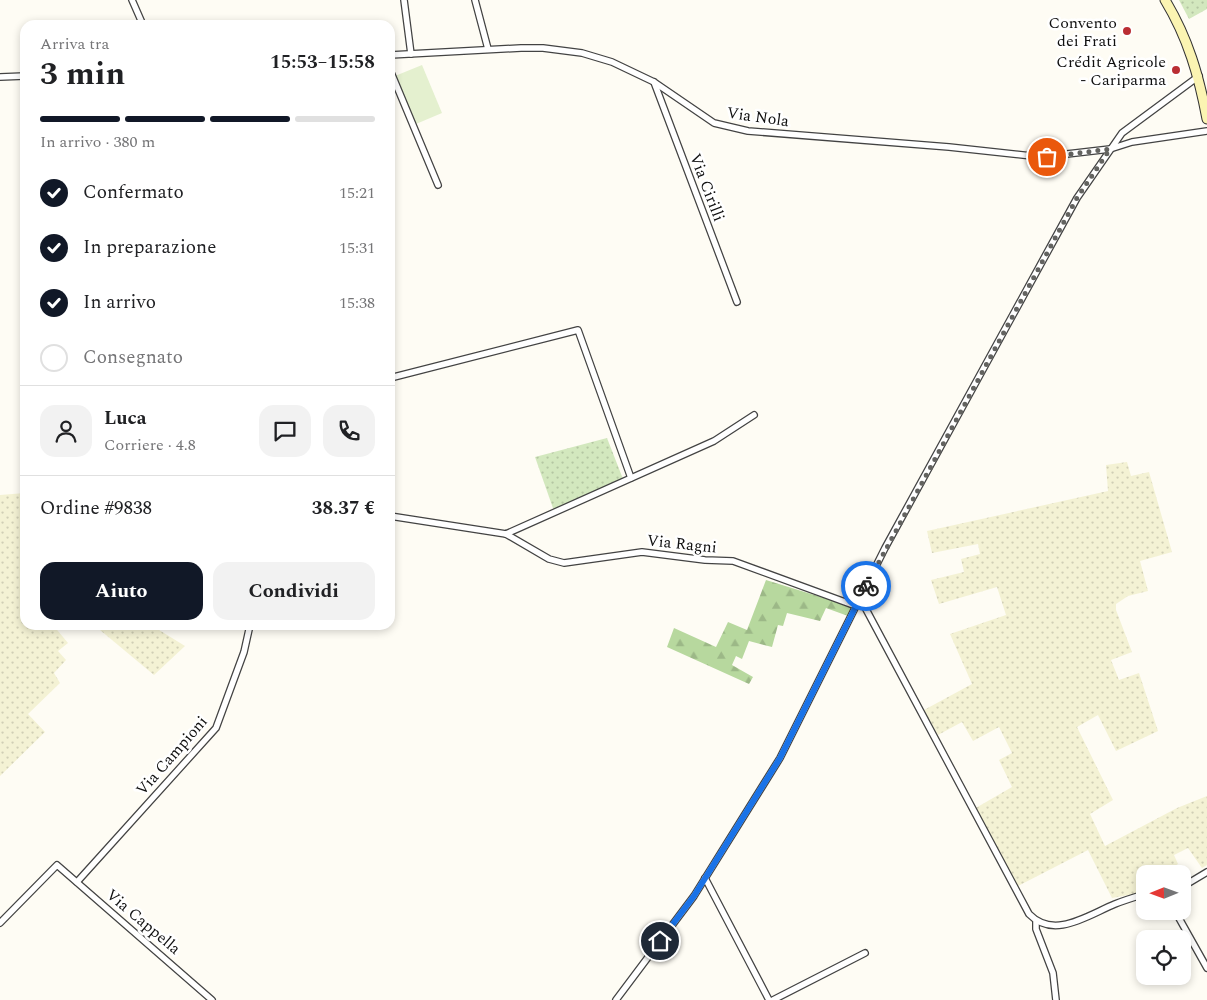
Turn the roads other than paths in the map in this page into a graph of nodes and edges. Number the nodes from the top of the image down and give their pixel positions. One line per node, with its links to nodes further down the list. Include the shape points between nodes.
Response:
1 (132, 0): 5 (street)
2 (404, 0): 7 (street)
3 (475, 0): 6 (street)
4 (1165, 0): 9 (main road)
5 (141, 20)
6 (488, 50): 7 (street, Via Nola); 13 (street, Via Nola, via 543,48 573,52 612,62)
7 (411, 54): 8 (street, Via Nola)
8 (395, 55)
9 (1203, 74): 14 (main road); 16 (street, via 1122,133)
10 (20, 76): 11 (street)
11 (0, 77)
12 (395, 82): 17 (street)
13 (654, 82): 16 (street, Via Nola, via 706,119 735,130 1042,157); 18 (street, Via Cirilli)
14 (1207, 119)
15 (1207, 131): 16 (street, Via Nola, via 1132,142)
16 (1110, 149): 24 (street, via 1077,198)
17 (438, 185)
18 (737, 302)
19 (395, 377): 21 (street, via 578,330)
20 (754, 415): 21 (street, via 714,440)
21 (631, 478): 23 (street)
22 (395, 517): 23 (street, Via Ragni)
23 (506, 534): 25 (street, Via Ragni, via 549,559 564,563 642,552 733,561)
24 (860, 598): 25 (street); 33 (street)
25 (856, 606): 28 (street, via 780,758)
26 (249, 630): 29 (street, Via Campioni, via 216,728)
27 (1207, 872): 30 (street)
28 (705, 878): 38 (street); 39 (street)
29 (77, 882): 34 (street, Via Cappella, via 57,865); 37 (street, Via Cappella)
30 (1191, 882)
31 (1136, 897): 33 (street, via 1077,922 1052,925)
32 (1180, 920): 36 (street)
33 (1036, 922): 40 (street, via 1053,973)
34 (0, 923)
35 (865, 953): 39 (street)
36 (1207, 968)
37 (210, 999)
38 (616, 1000)
39 (771, 1000)
40 (1056, 1000)

